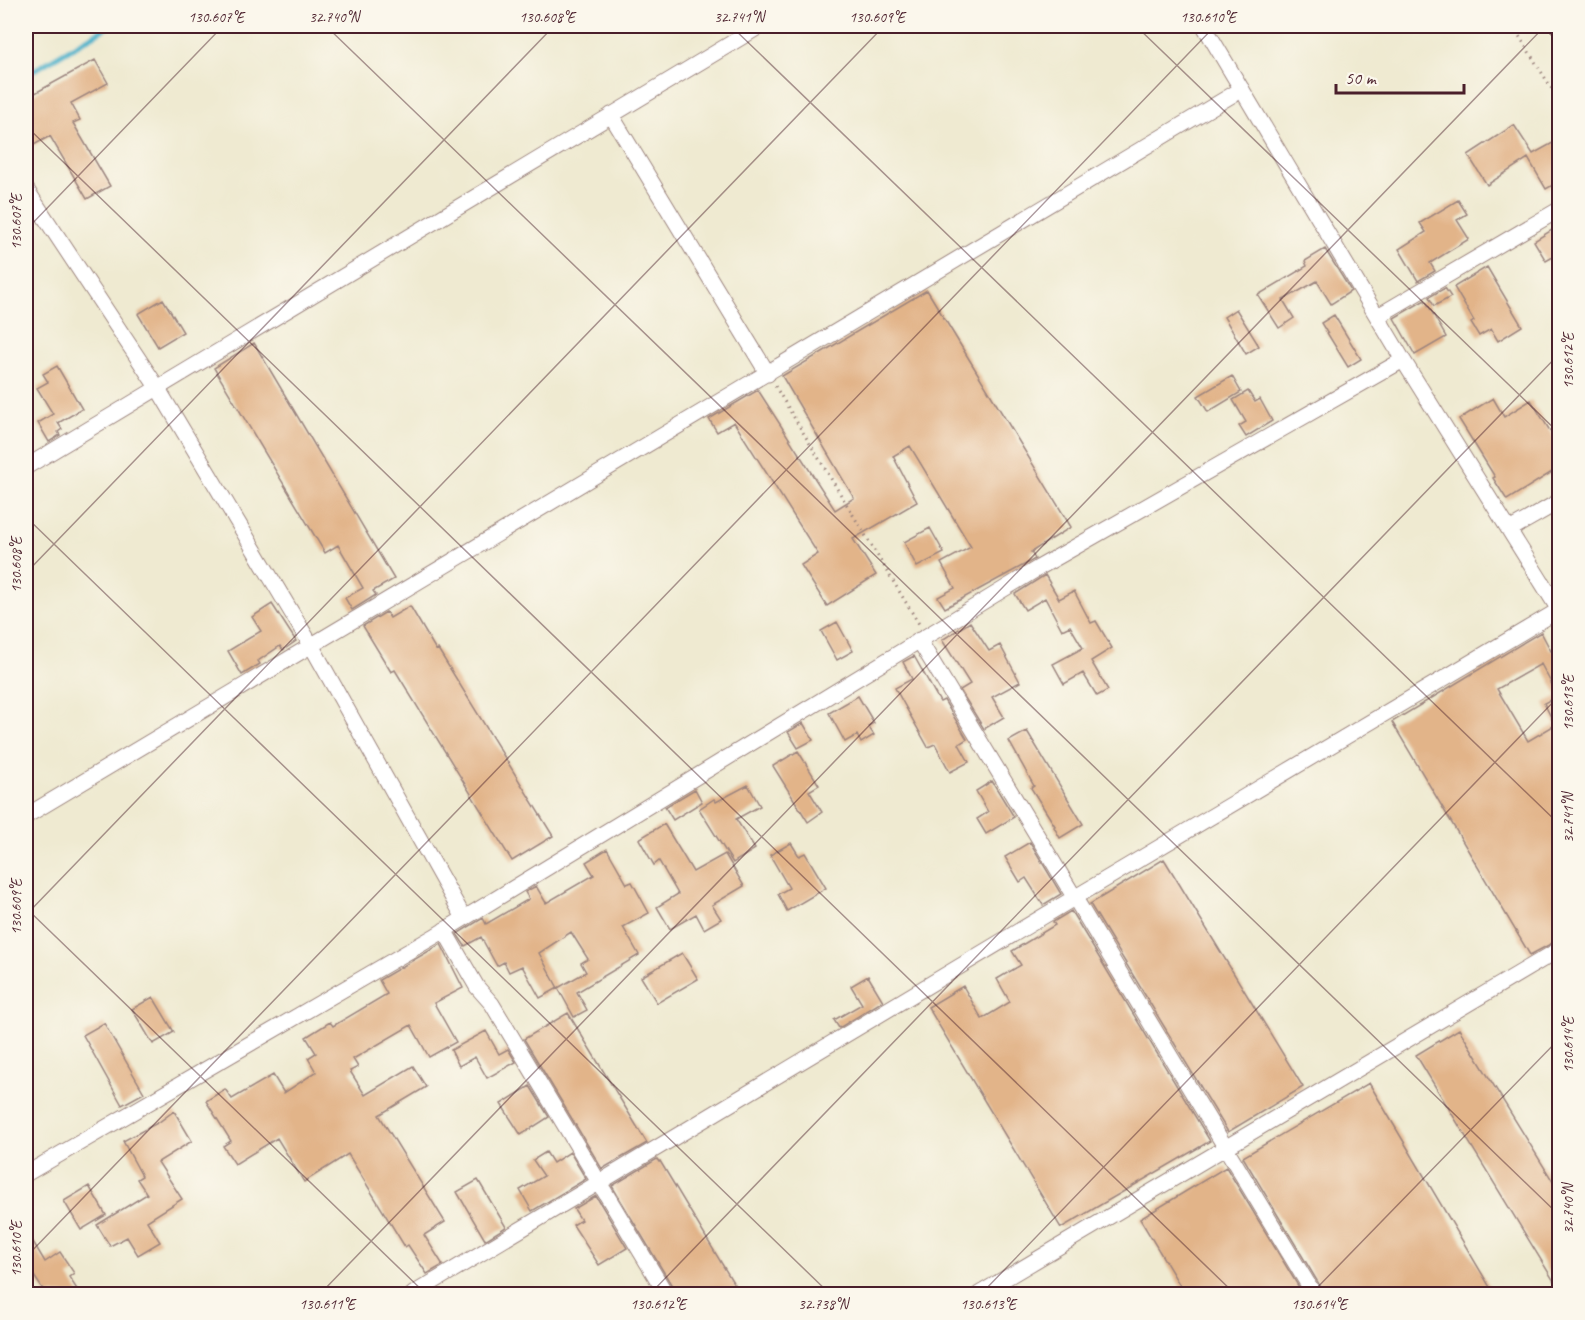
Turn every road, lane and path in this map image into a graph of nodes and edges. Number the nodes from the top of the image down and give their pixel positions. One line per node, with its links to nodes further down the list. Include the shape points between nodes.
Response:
1 (760, 26): 6 (street)
2 (1204, 26): 4 (street)
3 (1513, 26): 5 (path)
4 (1242, 89): 9 (street); 11 (street)
5 (1560, 102)
6 (610, 115): 11 (street); 12 (street)
7 (26, 189): 12 (street)
8 (1560, 209): 9 (street)
9 (1378, 316): 10 (street)
10 (1403, 360): 15 (street); 16 (street)
11 (768, 374): 16 (path); 17 (street)
12 (157, 387): 13 (street); 17 (street)
13 (26, 467)
14 (1560, 501): 15 (street)
15 (1511, 530): 19 (street, via 1560,610)
16 (922, 638): 19 (street); 20 (street)
17 (310, 645): 18 (street); 20 (street)
18 (26, 816)
19 (1074, 898): 23 (street); 25 (street)
20 (464, 918): 21 (street)
21 (444, 930): 24 (street); 25 (street)
22 (1560, 949): 23 (street)
23 (1226, 1149): 28 (street); 29 (street)
24 (26, 1174)
25 (599, 1182): 26 (street); 27 (street)
26 (413, 1294)
27 (666, 1294)
28 (979, 1294)
29 (1314, 1294)

